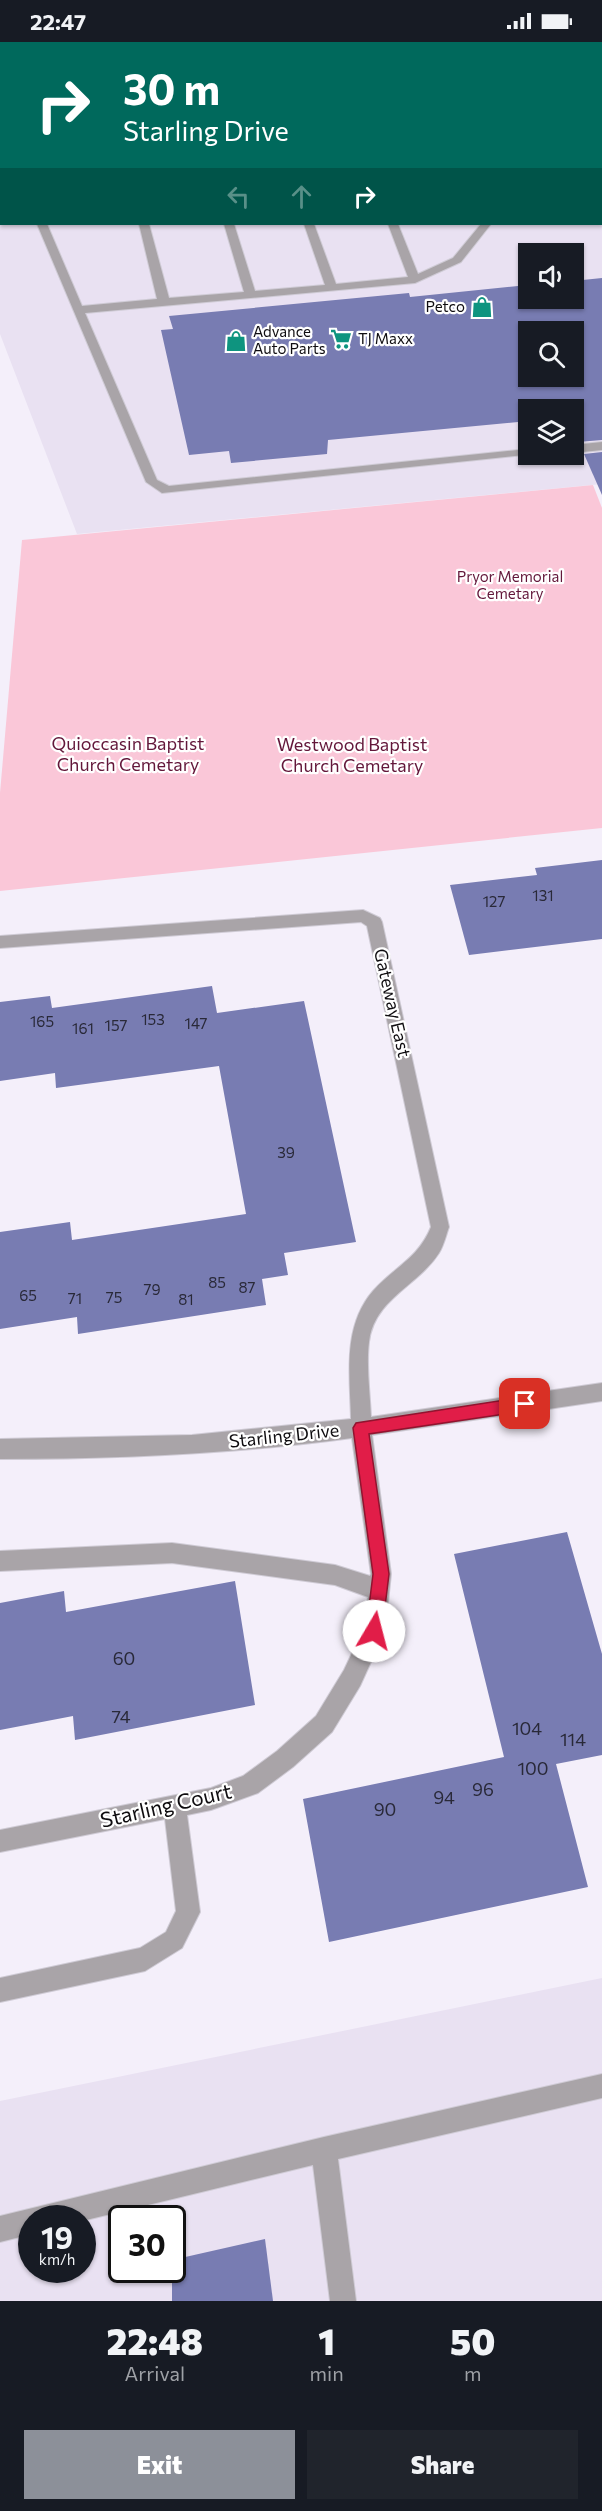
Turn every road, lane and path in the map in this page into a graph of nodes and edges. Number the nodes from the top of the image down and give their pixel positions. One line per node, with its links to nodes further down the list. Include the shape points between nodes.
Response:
1 (42, 225): 11 (street)
2 (144, 225): 10 (street)
3 (229, 225): 9 (street)
4 (309, 225): 8 (street)
5 (393, 225): 7 (street)
6 (485, 225): 7 (street, via 457,260)
7 (415, 280): 8 (street)
8 (332, 287): 9 (street)
9 (250, 295): 10 (street)
10 (164, 303): 11 (street)
11 (78, 310): 14 (street, via 152,482 167,490)
12 (602, 446): 13 (street)
13 (584, 448)
14 (518, 454)
15 (0, 942): 17 (street, Gateway East, via 363,916 374,922 440,1227 432,1248 380,1297 367,1317 359,1342)
16 (602, 1392): 17 (street, Starling Drive)
17 (361, 1428): 18 (street, Starling Drive, via 253,1440 66,1450); 20 (street, Starling Court, via 381,1574)
18 (0, 1449)
19 (0, 1561): 20 (street, via 172,1553 335,1575)
20 (379, 1590): 21 (street, Starling Court, via 374,1631 324,1724 250,1785)
21 (175, 1806): 22 (street, Starling Court); 23 (street, via 188,1912 174,1940 146,1959)
22 (0, 1841)
23 (0, 1990)
24 (602, 2086): 25 (street)
25 (324, 2150): 26 (street); 29 (street)
26 (96, 2205)
27 (18, 2224): 28 (street)
28 (0, 2229)
29 (343, 2301)

